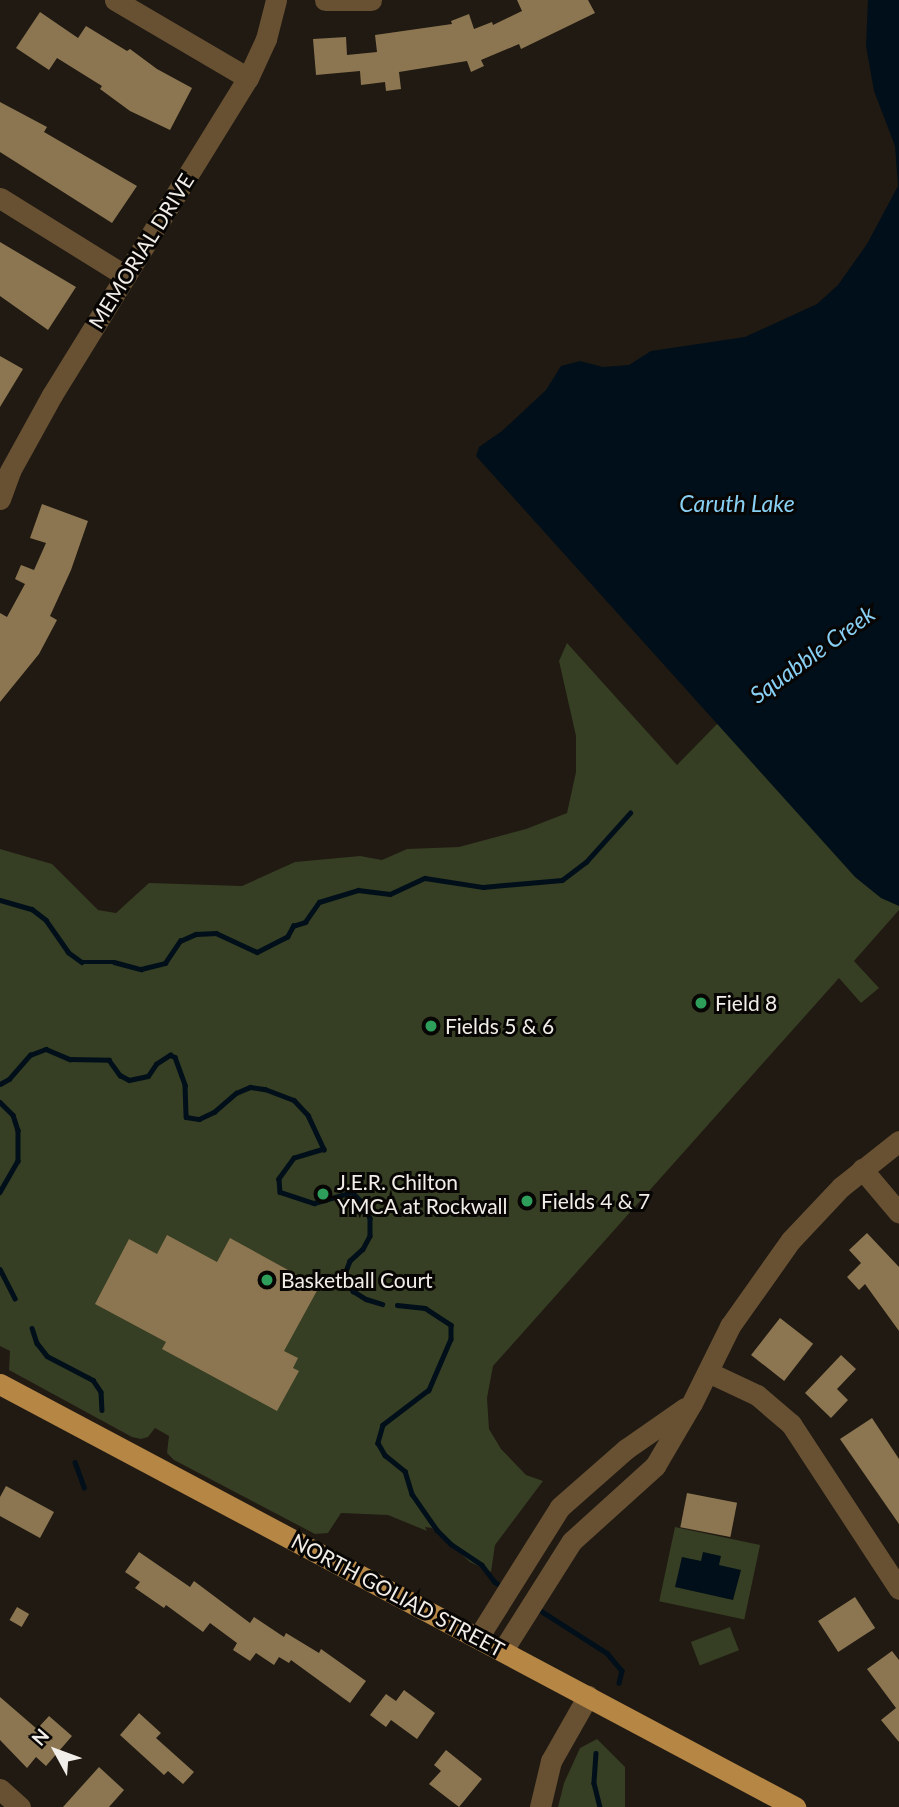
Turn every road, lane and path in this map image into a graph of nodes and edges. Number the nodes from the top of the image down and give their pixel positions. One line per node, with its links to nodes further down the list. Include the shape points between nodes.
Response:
1 (116, 0): 5 (street)
2 (276, 0): 5 (street, MEMORIAL DRIVE, via 266,39)
3 (325, 0): 4 (street)
4 (371, 0)
5 (248, 78): 7 (street, MEMORIAL DRIVE)
6 (0, 198): 7 (street)
7 (126, 276): 8 (street, MEMORIAL DRIVE, via 52,395 10,471)
8 (0, 499)
9 (899, 1141): 10 (street)
10 (862, 1168): 11 (street); 12 (street, via 791,1240 730,1326)
11 (899, 1213)
12 (708, 1372): 14 (street); 15 (street, via 757,1395 791,1424)
13 (0, 1384): 16 (main road, NORTH GOLIAD STREET)
14 (692, 1403): 16 (street, via 626,1449 560,1507); 17 (street, via 655,1466 572,1541)
15 (899, 1589)
16 (479, 1636): 17 (main road, NORTH GOLIAD STREET)
17 (503, 1650): 18 (main road, NORTH GOLIAD STREET)
18 (588, 1696): 21 (street, via 551,1761); 22 (main road, NORTH GOLIAD STREET)
19 (0, 1789): 20 (street)
20 (20, 1807)
21 (540, 1807)
22 (795, 1807)

